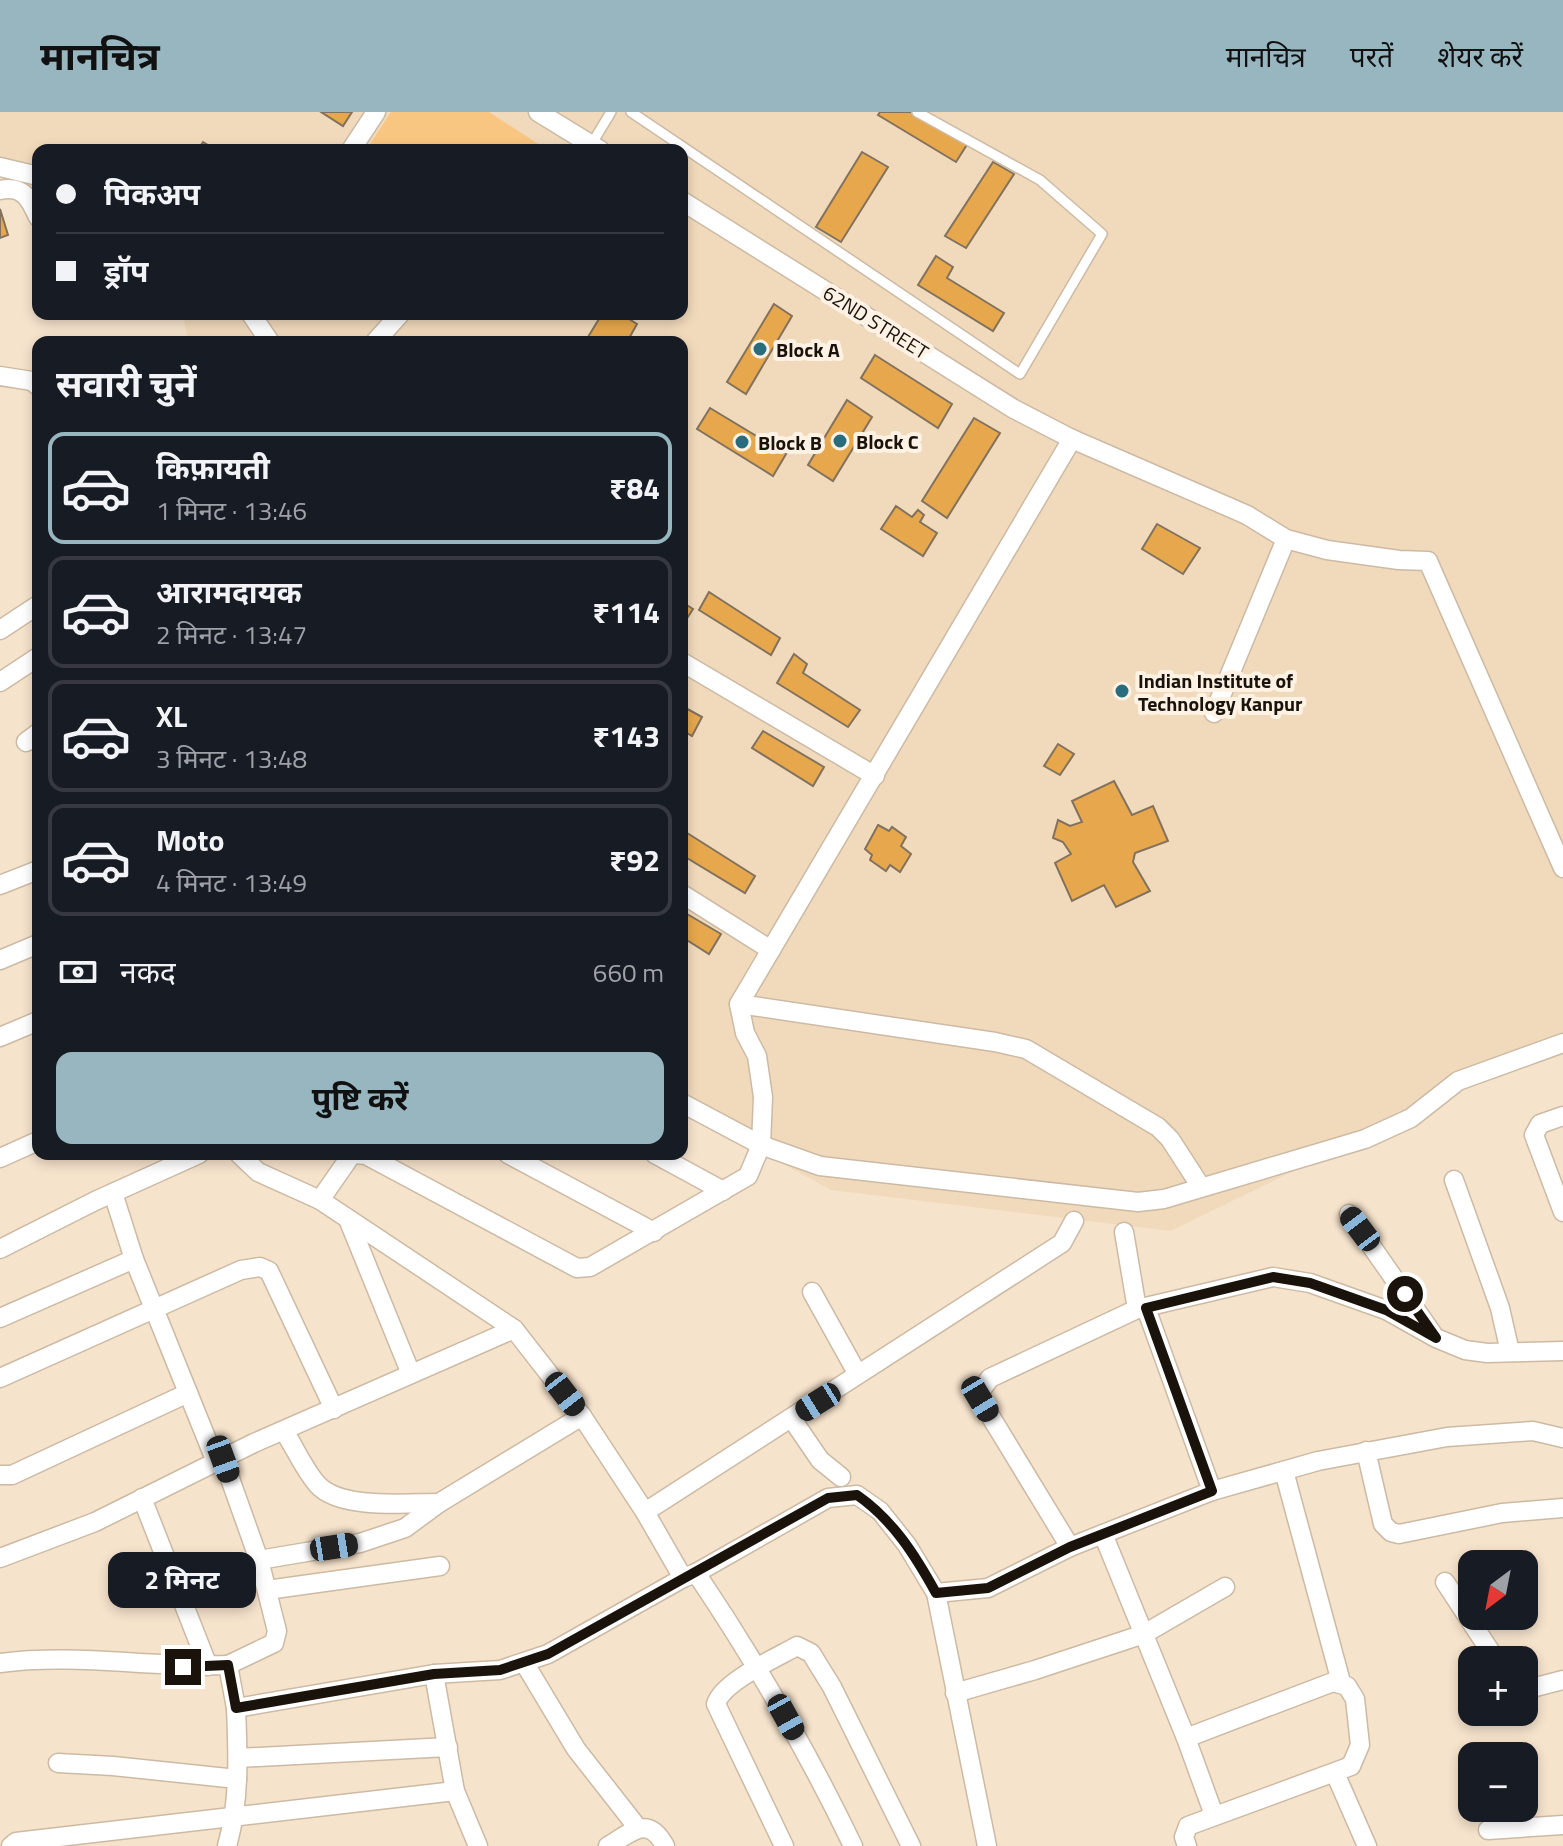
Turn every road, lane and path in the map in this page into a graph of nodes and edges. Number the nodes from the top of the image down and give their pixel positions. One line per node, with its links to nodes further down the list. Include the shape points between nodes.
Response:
1 (376, 112): 6 (street)
2 (538, 112): 7 (street)
3 (611, 112): 8 (lane)
4 (631, 112): 9 (lane)
5 (917, 112): 10 (lane, via 1040,180 1102,234 1020,374)
6 (355, 144)
7 (590, 144)
8 (596, 144)
9 (679, 144)
10 (688, 150)
11 (0, 167): 12 (street)
12 (32, 175)
13 (0, 190): 14 (street, via 22,192)
14 (32, 204)
15 (688, 205): 20 (street, 62ND STREET, via 1014,409)
16 (395, 320): 17 (street)
17 (380, 336)
18 (0, 376): 19 (street)
19 (32, 381)
20 (1072, 439): 21 (street, 62ND STREET, via 1247,515); 28 (street)
21 (1286, 539): 27 (street); 29 (street, 62ND STREET, via 1327,550 1428,561)
22 (32, 609): 23 (street)
23 (0, 630)
24 (32, 661): 26 (street)
25 (688, 666): 28 (street)
26 (0, 682)
27 (1214, 713)
28 (875, 776): 34 (street)
29 (1563, 868)
30 (32, 872): 31 (street)
31 (0, 885)
32 (688, 898): 34 (street)
33 (32, 947): 35 (street)
34 (771, 950): 36 (street)
35 (0, 960)
36 (739, 1004): 43 (street, via 757,1056 763,1097); 52 (street, via 1026,1049 1158,1127)
37 (32, 1024): 38 (street)
38 (0, 1037)
39 (1563, 1043): 52 (street, via 1458,1081 1411,1118 1365,1139)
40 (688, 1106): 43 (street)
41 (1563, 1116): 56 (street, via 1540,1124 1534,1135)
42 (32, 1144): 44 (street)
43 (761, 1145): 52 (street, via 820,1166 1138,1202); 53 (street, via 749,1176)
44 (0, 1158)
45 (172, 1160): 54 (street)
46 (245, 1160): 55 (street, via 258,1172)
47 (345, 1160): 55 (street)
48 (375, 1160): 60 (street, via 577,1268 590,1267)
49 (519, 1160): 60 (street)
50 (666, 1160): 53 (street)
51 (1454, 1180): 71 (street, via 1500,1308)
52 (1201, 1187)
53 (723, 1191): 60 (street)
54 (113, 1193): 62 (street); 63 (street)
55 (320, 1200): 58 (street)
56 (1563, 1212)
57 (1349, 1214): 69 (street)
58 (348, 1219): 68 (street); 73 (street)
59 (1074, 1221): 72 (street, via 1062,1243)
60 (654, 1232)
61 (1124, 1232): 66 (street)
62 (0, 1249)
63 (134, 1259): 65 (street); 67 (street)
64 (812, 1292): 72 (street)
65 (155, 1308): 74 (street); 75 (street); 76 (street, via 241,1270 269,1271)
66 (1142, 1308): 69 (street, via 1273,1277 1310,1283 1386,1310); 86 (street); 92 (street, via 990,1378 982,1389 980,1399)
67 (0, 1318)
68 (514, 1329): 73 (street); 77 (street)
69 (1436, 1338): 71 (street, via 1465,1350)
70 (1563, 1351): 71 (street)
71 (1510, 1352)
72 (857, 1373): 78 (street)
73 (411, 1374): 76 (street)
74 (0, 1378)
75 (188, 1393): 82 (street); 84 (street, via 26,1469)
76 (334, 1409): 79 (street)
77 (582, 1416): 88 (street); 90 (street)
78 (792, 1419): 85 (street, via 820,1460); 90 (street)
79 (284, 1431): 82 (street); 88 (street, via 318,1486 336,1497)
80 (1563, 1438): 81 (street, via 1533,1431 1493,1433)
81 (1366, 1451): 83 (street); 89 (street, via 1383,1524 1391,1532)
82 (219, 1461): 87 (street); 94 (street)
83 (1284, 1471): 86 (street); 110 (street)
84 (0, 1475)
85 (841, 1477)
86 (1212, 1491): 91 (street)
87 (142, 1498): 93 (street); 106 (street)
88 (439, 1503): 94 (street, via 405,1528 360,1543)
89 (1563, 1508)
90 (645, 1512): 96 (street)
91 (1103, 1534): 92 (street); 101 (street)
92 (1070, 1547): 100 (street, via 988,1588)
93 (0, 1558)
94 (259, 1560): 99 (street)
95 (440, 1566): 99 (street)
96 (690, 1576): 100 (street, via 828,1498 857,1495 889,1522); 104 (street); 107 (street)
97 (1445, 1582): 102 (street)
98 (1225, 1587): 101 (street)
99 (267, 1590): 105 (street, via 277,1638)
100 (936, 1593): 112 (street)
101 (1144, 1634): 112 (street); 114 (street)
102 (1487, 1646)
103 (0, 1663): 106 (street)
104 (525, 1664): 108 (street); 124 (street, via 576,1749)
105 (228, 1665): 106 (street); 113 (street)
106 (208, 1666)
107 (758, 1667): 131 (street, via 721,1693 716,1704); 132 (street); 133 (street, via 797,1646 811,1653)
108 (434, 1674): 113 (street); 115 (street)
109 (1563, 1680): 111 (street)
110 (1341, 1682): 114 (street); 118 (street, via 1355,1699 1360,1745 1351,1766)
111 (1538, 1686)
112 (955, 1693): 134 (street)
113 (236, 1708): 116 (street)
114 (1186, 1738): 121 (street)
115 (448, 1747): 116 (street); 120 (street)
116 (238, 1758): 119 (street)
117 (58, 1763): 119 (street)
118 (1335, 1773): 121 (street); 136 (street)
119 (237, 1779): 122 (street)
120 (455, 1791): 122 (street); 128 (street)
121 (1214, 1815): 135 (street, via 1188,1826)
122 (235, 1817): 126 (street); 127 (street)
123 (1563, 1825): 125 (street)
124 (635, 1830): 129 (street); 130 (street, via 655,1830)
125 (1488, 1830)
126 (11, 1846)
127 (227, 1846)
128 (478, 1846)
129 (608, 1846)
130 (665, 1846)
131 (784, 1846)
132 (853, 1846)
133 (911, 1846)
134 (987, 1846)
135 (1187, 1846)
136 (1367, 1846)

